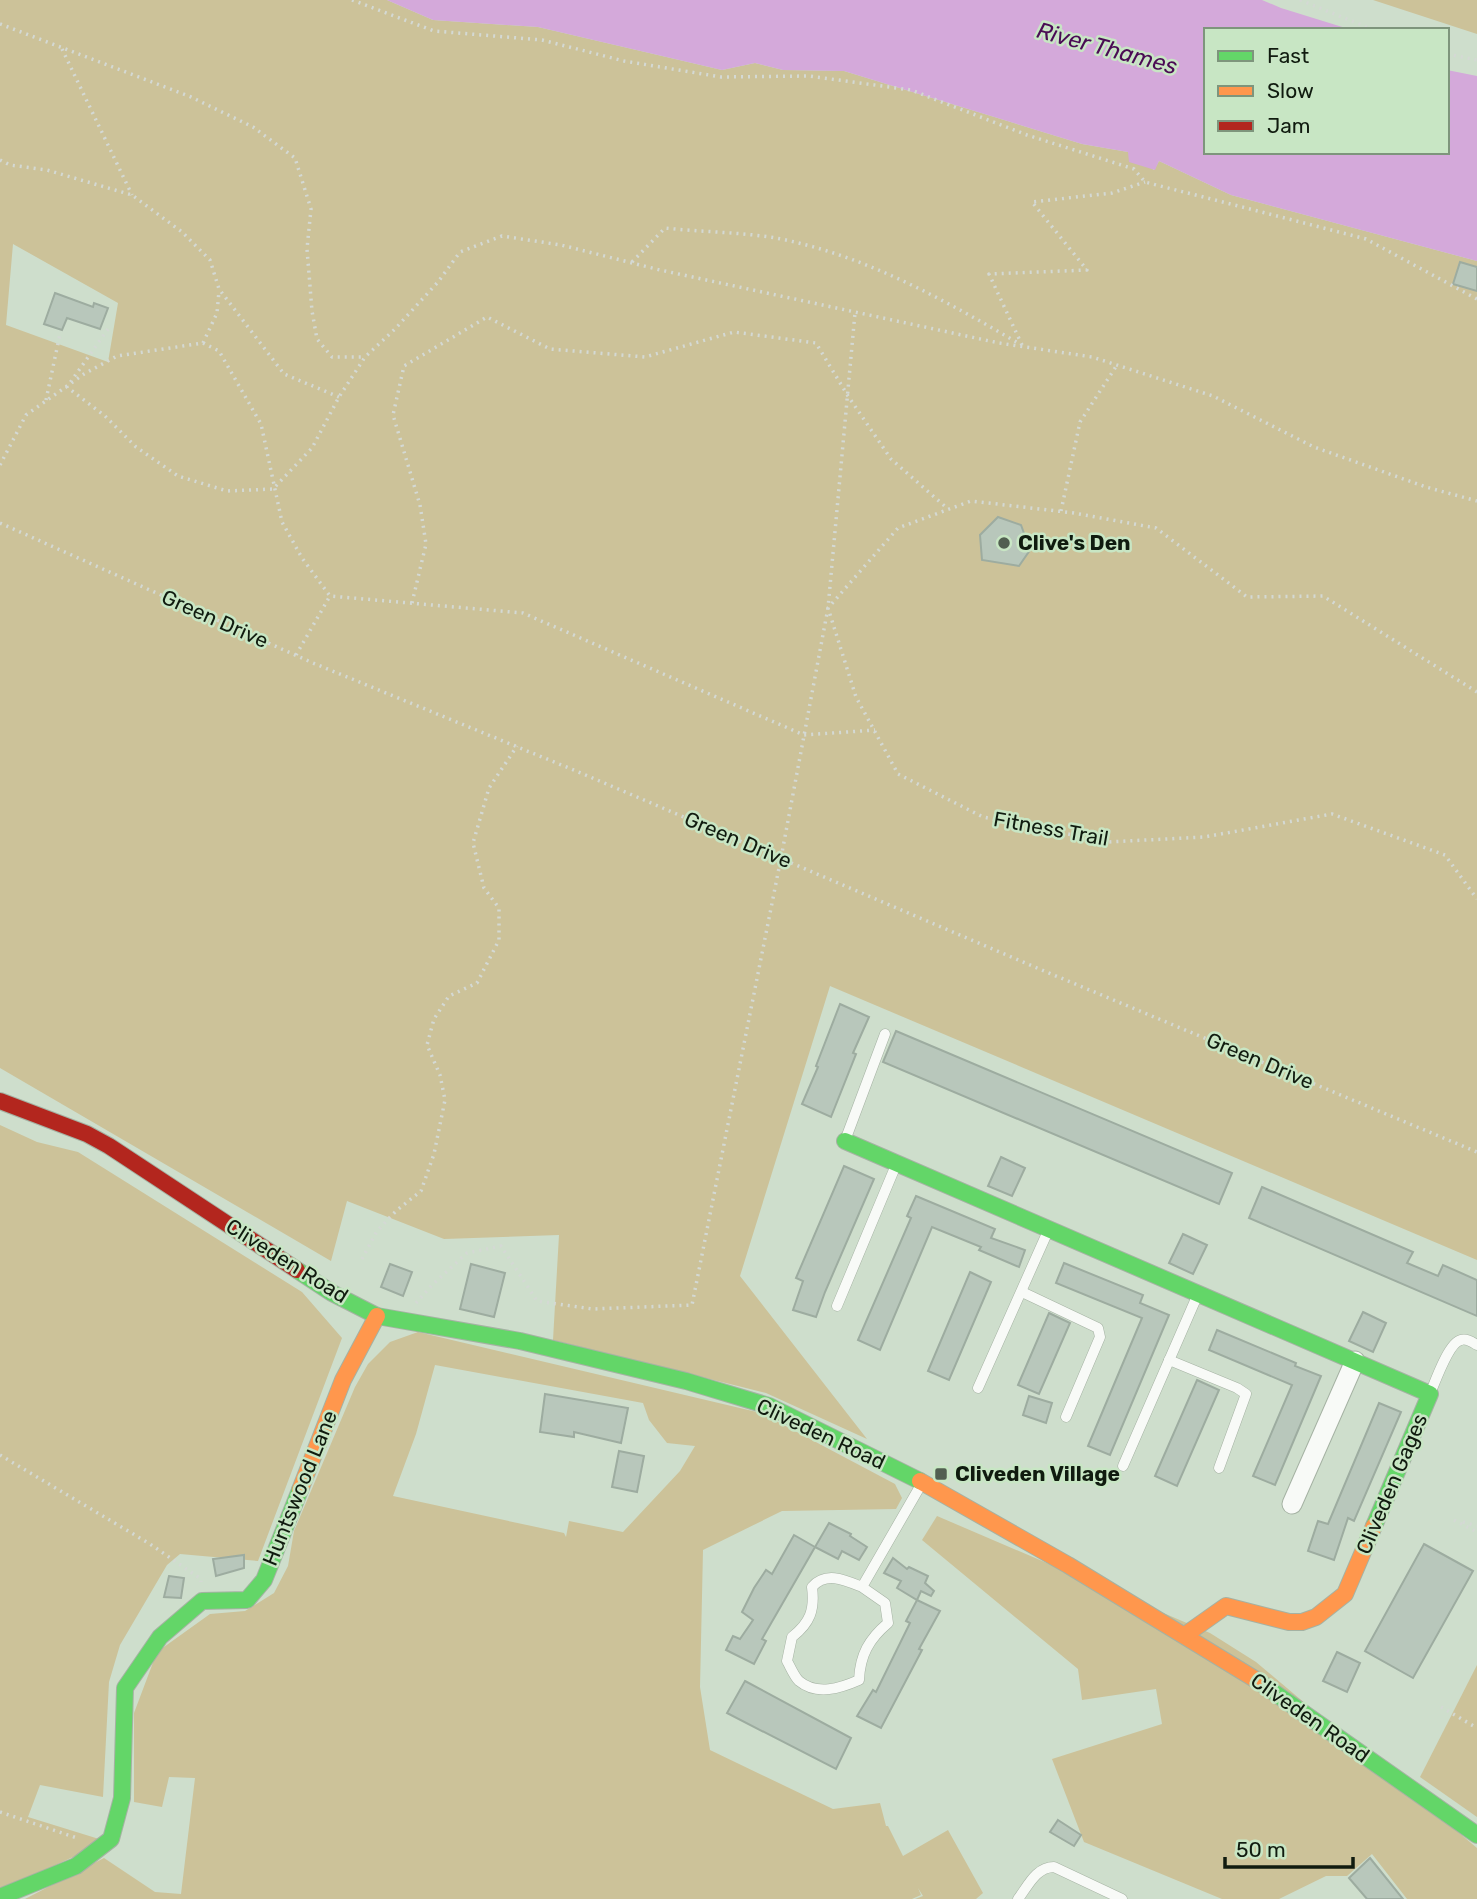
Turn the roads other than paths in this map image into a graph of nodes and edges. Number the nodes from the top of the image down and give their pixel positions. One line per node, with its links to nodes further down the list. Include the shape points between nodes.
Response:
1 (885, 1034): 3 (lane)
2 (0, 1101): 9 (street, Cliveden Road, via 88,1134 332,1293)
3 (845, 1141): 4 (street, Cliveden Gages)
4 (896, 1164): 5 (street, Cliveden Gages); 8 (lane)
5 (1049, 1230): 6 (lane); 7 (street, Cliveden Gages)
6 (1022, 1292): 13 (lane); 15 (lane, via 1098,1328 1100,1337)
7 (1201, 1294): 11 (lane); 12 (street, Cliveden Gages)
8 (837, 1306)
9 (377, 1316): 18 (street, Cliveden Road, via 520,1341 769,1406); 23 (street, Huntswood Lane, via 343,1380 264,1580 247,1600 202,1601 160,1637 125,1688 122,1798 111,1839 76,1867)
10 (1477, 1345): 14 (lane, via 1457,1340)
11 (1169, 1360): 16 (lane); 17 (lane, via 1246,1394)
12 (1355, 1361): 14 (street, Cliveden Gages); 19 (street)
13 (978, 1388)
14 (1430, 1394): 21 (street, Cliveden Gages, via 1345,1594 1334,1606 1315,1619 1289,1624 1226,1606)
15 (1066, 1417)
16 (1123, 1466)
17 (1219, 1468)
18 (923, 1482): 20 (lane); 21 (street, Cliveden Road)
19 (1292, 1504)
20 (862, 1587): 20 (lane, via 885,1603 888,1623 872,1637 859,1663 859,1680 835,1690 799,1680 787,1661 792,1637 804,1628 814,1604 812,1587 838,1576)
21 (1185, 1635): 22 (street, Cliveden Road)
22 (1477, 1835)
23 (0, 1897)
24 (1018, 1899): 25 (lane, via 1038,1871 1054,1867)
25 (1122, 1899)

